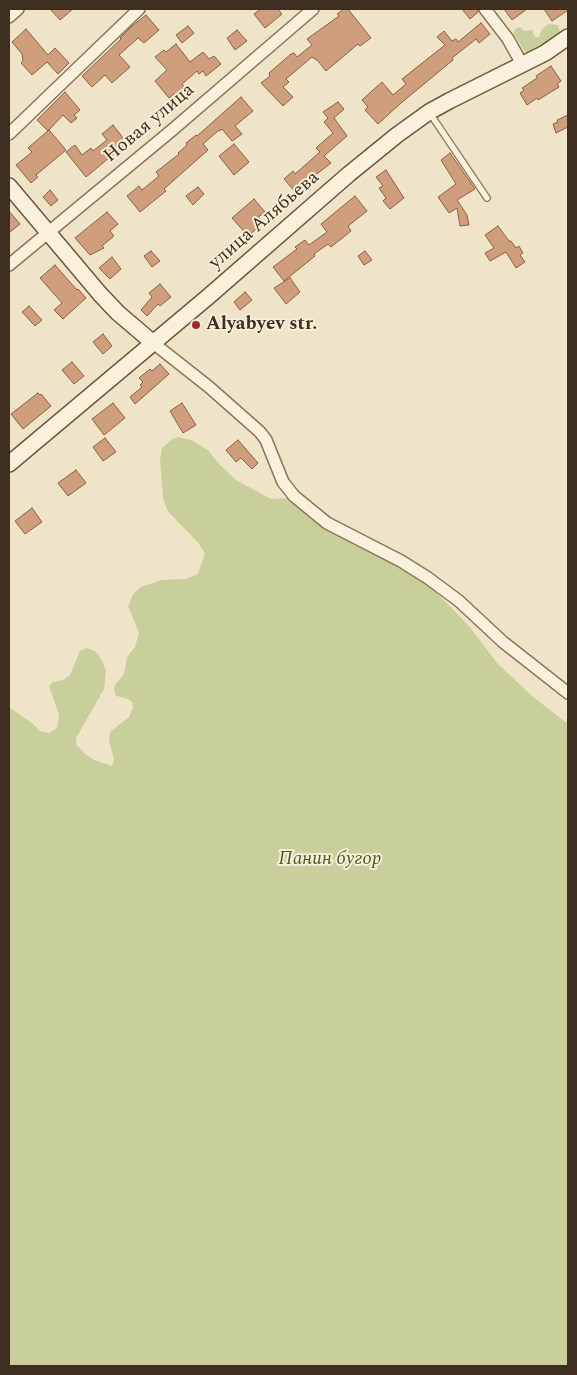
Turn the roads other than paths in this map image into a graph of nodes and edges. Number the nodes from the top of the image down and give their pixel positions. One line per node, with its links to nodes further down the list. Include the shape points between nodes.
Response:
1 (18, 9): 5 (street)
2 (139, 9): 9 (street)
3 (313, 9): 12 (street, Новая улица)
4 (485, 9): 7 (street, via 508,38)
5 (9, 17)
6 (568, 37): 7 (main road, улица Алябьева)
7 (522, 64): 8 (main road, улица Алябьева)
8 (429, 112): 11 (lane); 14 (main road, улица Алябьева, via 362,164)
9 (9, 134)
10 (9, 186): 12 (main road)
11 (486, 198)
12 (48, 232): 13 (street, Новая улица); 14 (main road, via 118,313)
13 (9, 265)
14 (152, 342): 15 (main road, улица Алябьева); 16 (street, via 260,432 283,482 294,496 327,524 428,578)
15 (9, 464)
16 (568, 693)

